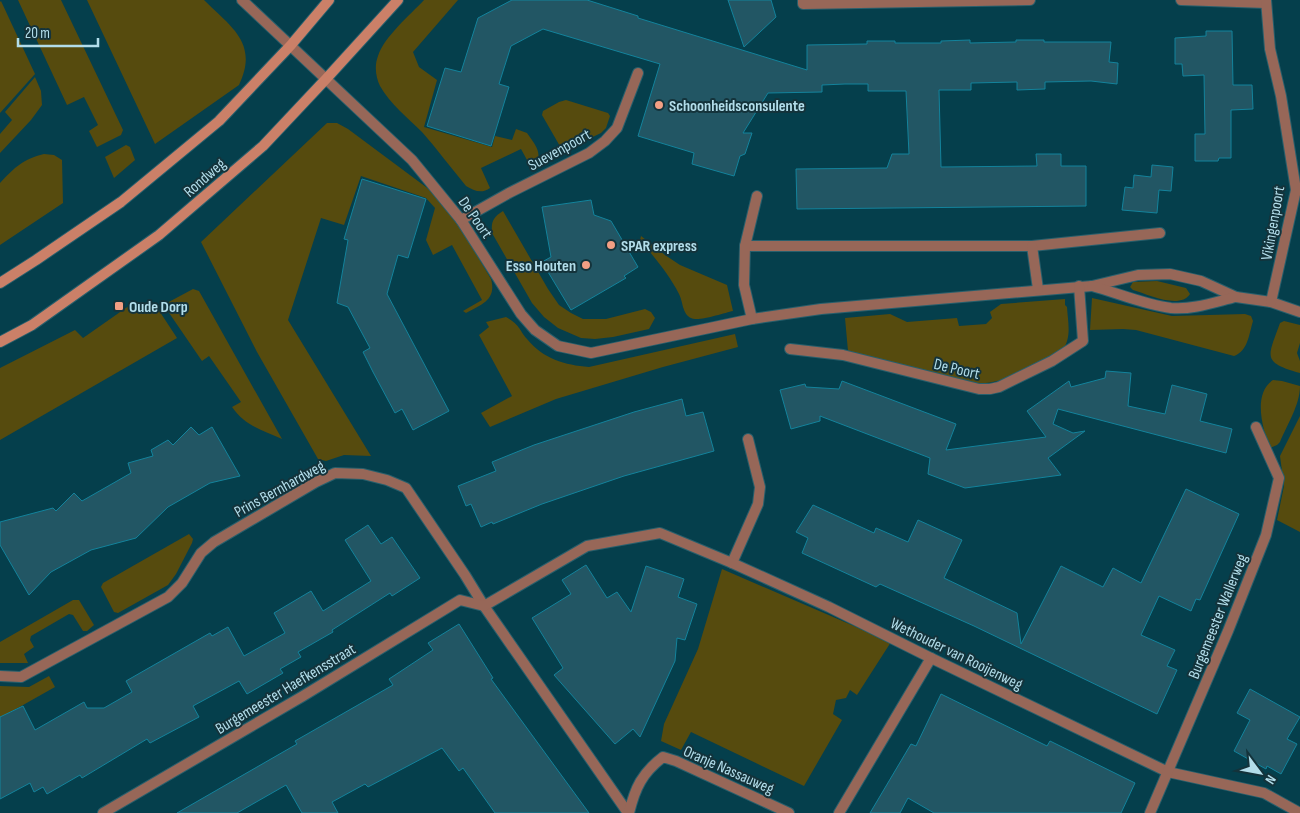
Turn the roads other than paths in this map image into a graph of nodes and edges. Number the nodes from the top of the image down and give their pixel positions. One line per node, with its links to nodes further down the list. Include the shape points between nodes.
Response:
1 (242, 0): 8 (street, De Poort)
2 (329, 0): 8 (main road, Rondweg)
3 (398, 0): 10 (main road, Rondweg)
4 (803, 0): 5 (street, via 802,4)
5 (1030, 0)
6 (1181, 0): 7 (street)
7 (1266, 1): 21 (street, Vikingenpoort, via 1270,49 1296,190)
8 (290, 45): 10 (street, De Poort); 16 (main road, Rondweg, via 219,121 121,202)
9 (638, 74): 12 (street, Suevenpoort, via 617,128 605,140 589,153)
10 (326, 79): 12 (street, De Poort, via 412,160); 24 (main road, Rondweg, via 263,146 159,235 32,325)
11 (757, 196): 14 (street)
12 (462, 220): 23 (street, De Poort, via 521,314 535,330 558,346 591,353)
13 (1160, 233): 15 (street)
14 (745, 246): 15 (street); 23 (street, via 744,285)
15 (1032, 246): 19 (street)
16 (0, 283)
17 (1079, 286): 18 (street, De Poort); 19 (street, De Poort); 25 (street, De Poort, via 1083,341 1052,361 990,389 843,355)
18 (1092, 286): 20 (street, De Poort, via 1172,308 1195,307); 20 (street, De Poort, via 1138,275 1170,274 1201,281)
19 (1038, 289): 23 (street, De Poort, via 821,309)
20 (1236, 297): 21 (street, De Poort)
21 (1271, 302): 22 (street, De Poort)
22 (1300, 312)
23 (752, 319)
24 (0, 342)
25 (790, 349)
26 (1256, 427): 32 (street, Burgemeester Wallerweg, via 1278,478 1266,535)
27 (748, 439): 28 (street, via 760,487 758,504)
28 (732, 563): 29 (street, Wethouder van Rooijenweg, via 660,533 588,546); 30 (street, Wethouder van Rooijenweg, via 830,607)
29 (484, 606): 31 (street, Prins Bernhardweg, via 406,488 363,474 335,473 214,542 201,553 182,583 168,597 21,677); 33 (street, Burgemeester Haefkensstraat, via 460,600); 34 (street, Prins Bernhardweg)
30 (931, 658): 32 (street, Wethouder van Rooijenweg); 36 (street)
31 (0, 676)
32 (1168, 772): 37 (street, Burgemeester Wallerweg); 38 (street, Wethouder van Rooijenweg, via 1264,793)
33 (103, 813)
34 (629, 813): 35 (street, Oranje Nassauweg, via 639,783 652,765 663,757)
35 (789, 813)
36 (839, 813)
37 (1150, 813)
38 (1300, 813)

